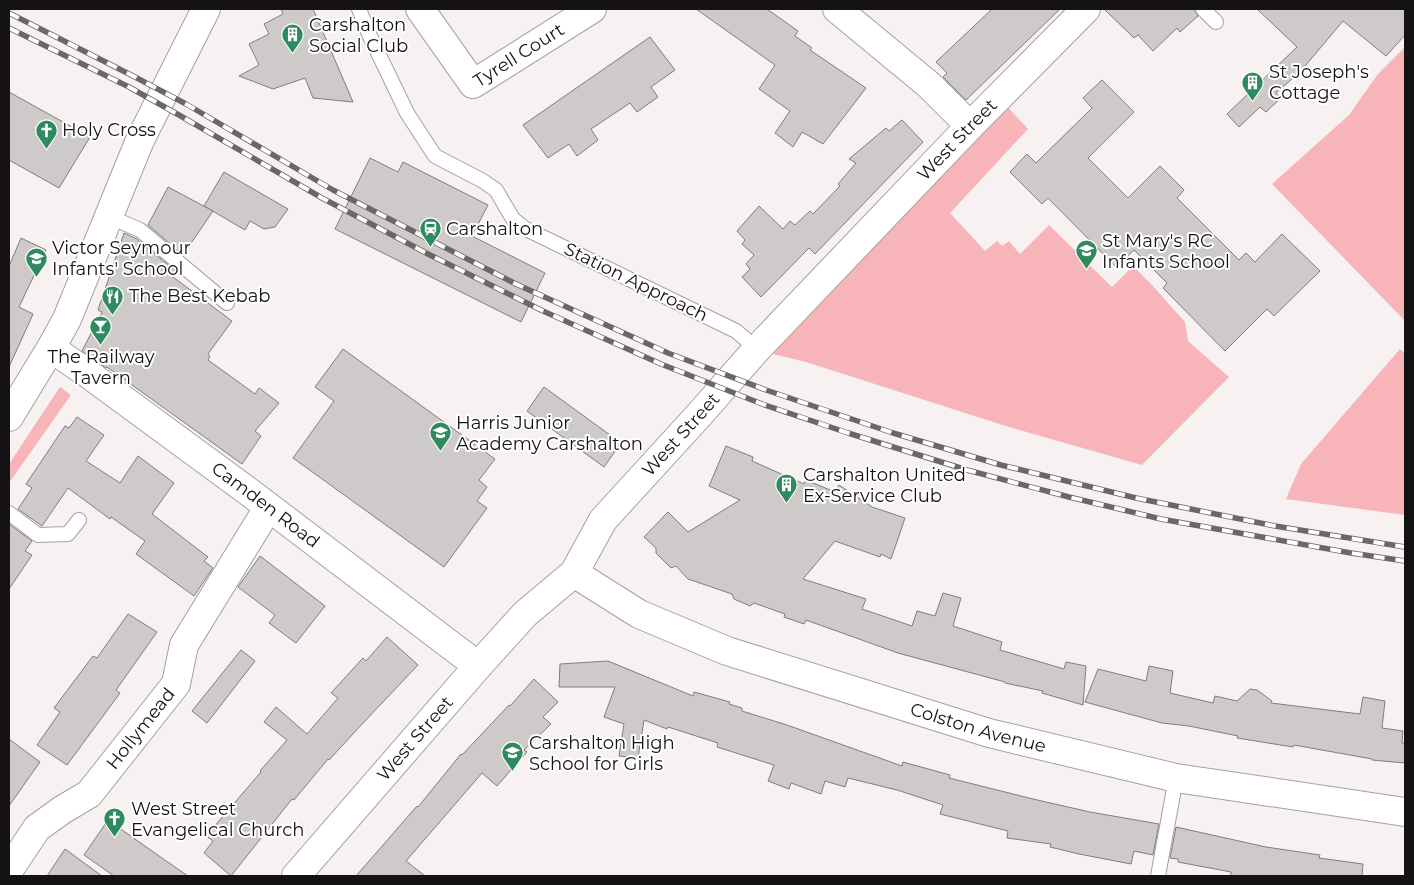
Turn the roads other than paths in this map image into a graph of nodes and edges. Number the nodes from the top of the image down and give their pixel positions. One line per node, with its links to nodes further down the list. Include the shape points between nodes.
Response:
1 (206, 9): 10 (street, via 140,140)
2 (359, 9): 13 (lane, Station Approach, via 406,113 435,156 496,190 513,219 524,228 736,331)
3 (420, 9): 4 (street, Tyrell Court, via 473,84)
4 (592, 9)
5 (837, 9): 9 (street, via 929,84)
6 (1086, 9): 9 (street, West Street)
7 (1203, 9): 8 (lane)
8 (1216, 22)
9 (970, 126): 13 (street, West Street)
10 (108, 216): 11 (lane, via 140,230); 12 (street, via 67,319)
11 (227, 303)
12 (51, 348): 14 (street); 15 (street, Camden Road)
13 (757, 348): 18 (street, West Street, via 603,520)
14 (9, 417)
15 (268, 508): 19 (street, Camden Road); 22 (street, Hollymead, via 184,645 176,684 89,794 37,828)
16 (9, 513): 17 (lane, via 38,535 68,534)
17 (79, 520)
18 (574, 573): 19 (street, West Street, via 525,614); 20 (street, Colston Avenue, via 639,614 727,651 989,733)
19 (478, 666): 23 (street, West Street)
20 (1176, 778): 21 (street, Colston Avenue); 24 (lane)
21 (1405, 812)
22 (9, 870)
23 (296, 876)
24 (1158, 876)

